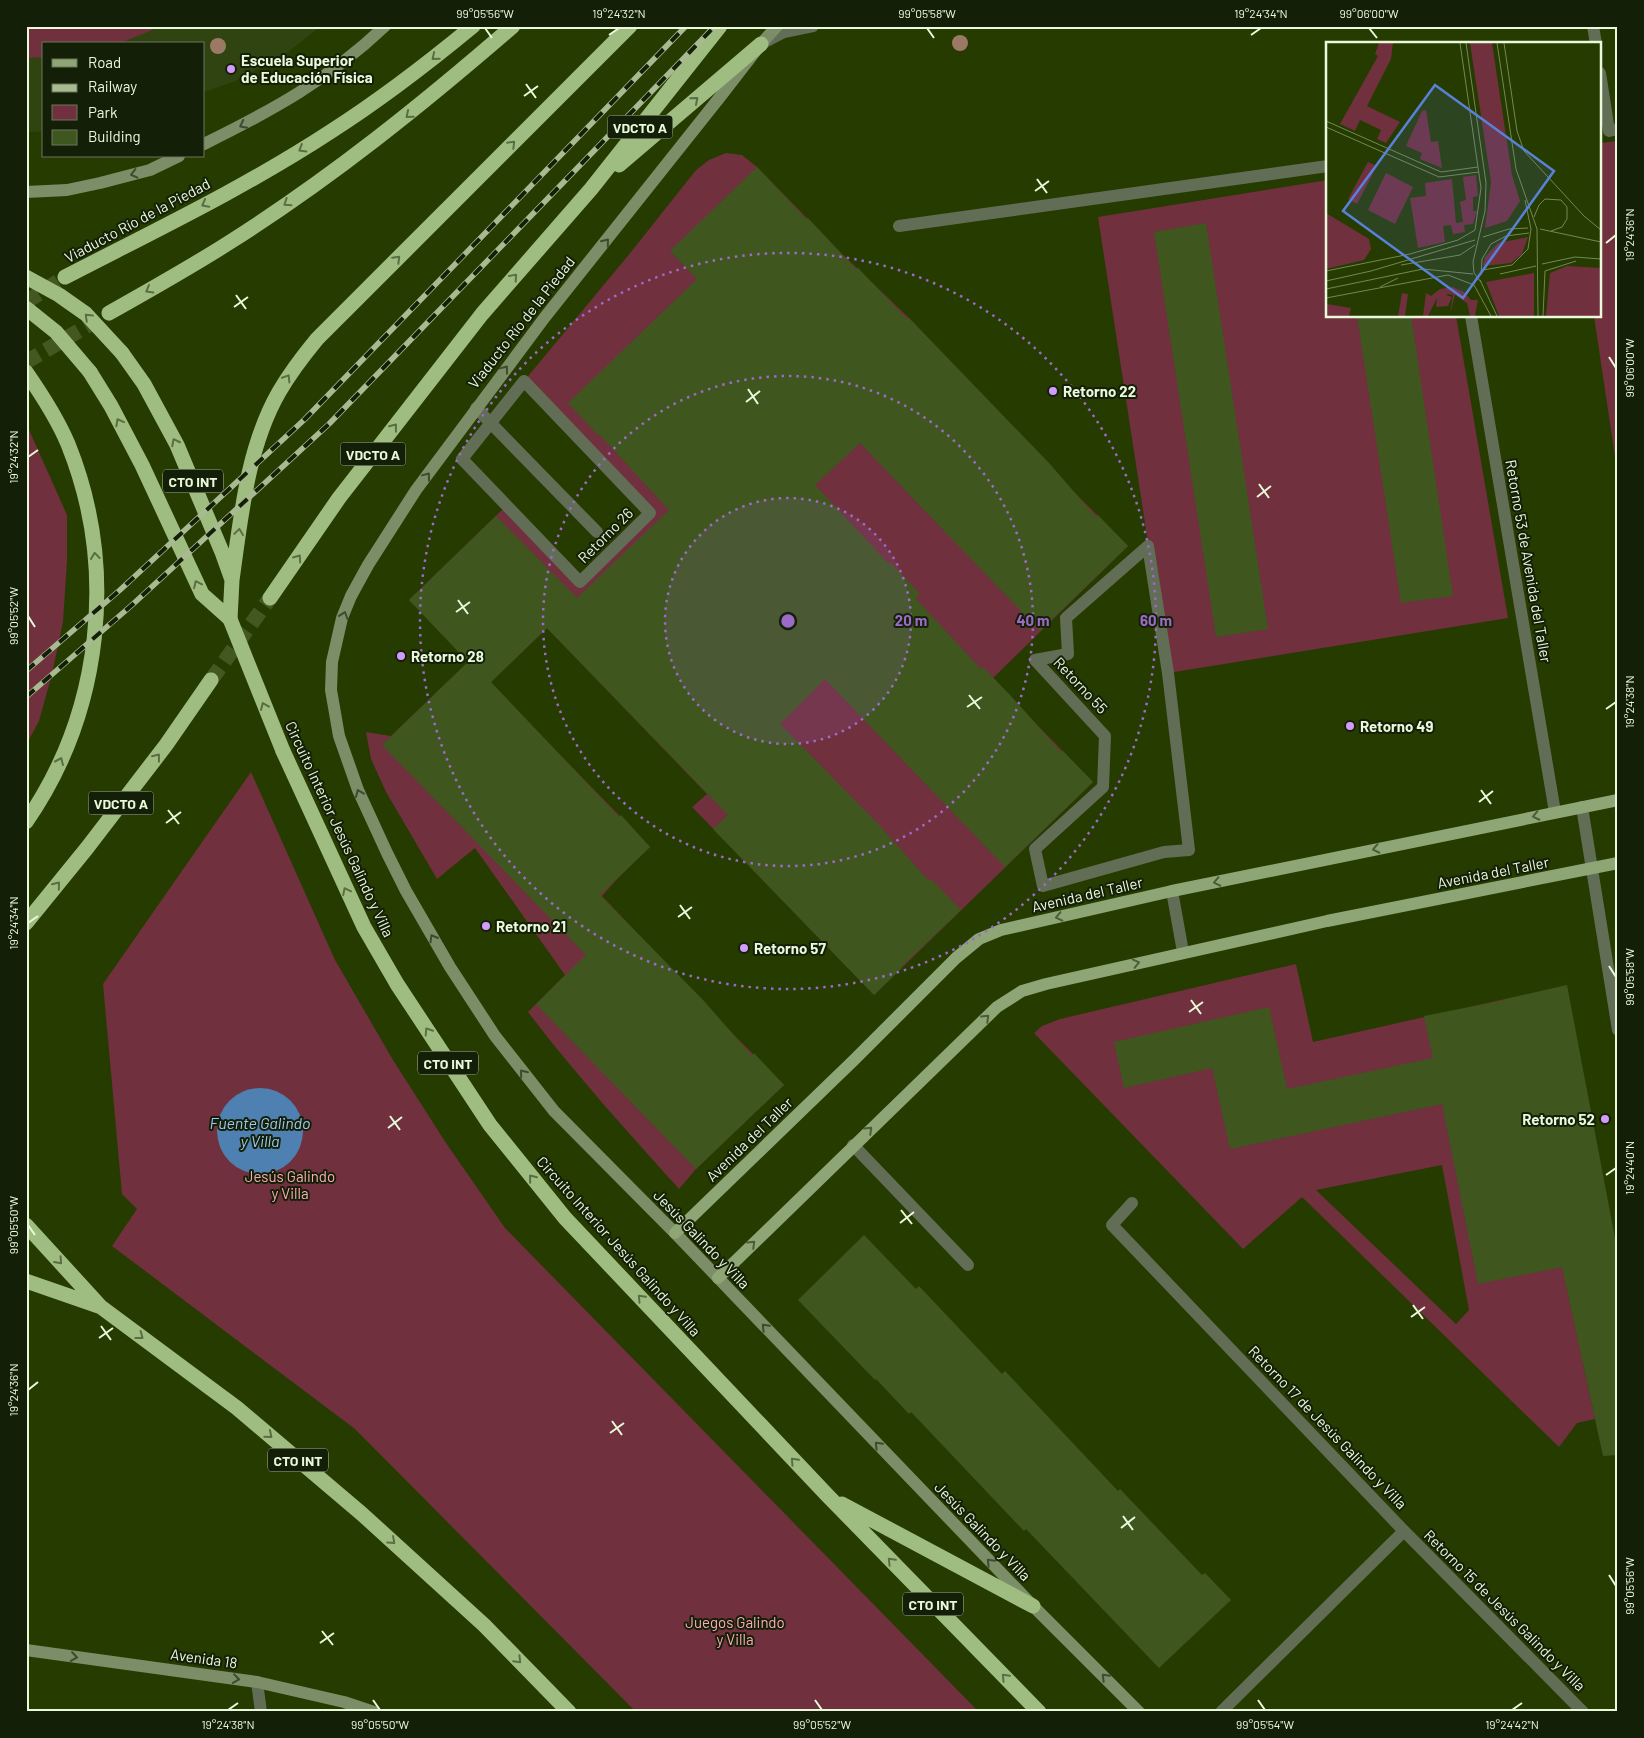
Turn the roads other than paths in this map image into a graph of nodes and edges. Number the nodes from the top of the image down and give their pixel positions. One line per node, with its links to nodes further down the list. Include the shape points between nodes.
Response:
1 (385, 26): 13 (main road, one-way to 13, via 358,52 319,81)
2 (473, 26): 20 (highway, Viaducto Río de la Piedad, one-way to 20, via 420,69 330,132 248,181)
3 (512, 26): 22 (highway, one-way to 22, via 399,123 327,176 230,242)
4 (630, 26): 28 (highway, one-way to 4, via 253,459 278,392 296,365 316,339)
5 (720, 26): 16 (highway, Viaducto Río de la Piedad / VDCTO A)
6 (777, 26): 10 (main road, Viaducto Río de la Piedad)
7 (813, 26): 10 (street, via 784,32)
8 (1593, 26): 9 (street)
9 (1596, 42)
10 (761, 44): 16 (highway, one-way to 10); 25 (main road, Viaducto Río de la Piedad, one-way to 10)
11 (1602, 87): 12 (street, via 1609,131)
12 (1618, 129)
13 (205, 143)
14 (175, 158): 17 (main road, one-way to 17, via 150,170 100,183 67,190)
15 (1326, 166): 18 (street)
16 (591, 189): 29 (highway, Viaducto Río de la Piedad / VDCTO A, one-way to 16, via 339,498 476,322)
17 (26, 192)
18 (900, 226)
19 (26, 277): 28 (highway, CTO INT, one-way to 19, bridge, via 177,445 144,384 122,352 86,314)
20 (65, 277)
21 (26, 308): 30 (highway, CTO INT, one-way to 21, bridge, via 202,594 142,465 90,372 56,332)
22 (109, 313)
23 (1471, 318): 35 (street, Retorno 53 de Avenida del Taller)
24 (26, 372): 36 (highway, one-way to 24, via 59,764 77,720 91,666 97,605 96,556 80,478 45,399)
25 (476, 408): 26 (street); 31 (main road, Viaducto Río de la Piedad, one-way to 25, via 342,618 368,565 416,490)
26 (491, 422): 26 (street, Retorno 26, via 524,381 650,513 580,582 462,459); 27 (street)
27 (598, 532)
28 (232, 580): 30 (highway, CTO INT)
29 (270, 598)
30 (230, 619): 52 (highway, Circuito Interior Jesús Galindo y Villa / CTO INT, one-way to 30, bridge, via 565,1218 490,1125 397,984 364,927 282,751)
31 (332, 662): 47 (main road, Jesús Galindo y Villa, one-way to 31, via 554,1110 495,1036 450,967 402,884 358,790 339,736 331,690)
32 (211, 680): 41 (highway, VDCTO A, one-way to 32, via 160,753)
33 (1618, 800): 34 (main road, Avenida del Taller)
34 (1582, 807): 35 (main road, Avenida del Taller); 39 (street)
35 (1555, 812): 40 (main road, Avenida del Taller, one-way to 40)
36 (26, 822)
37 (1189, 850): 37 (street, Retorno 55, via 1168,672 1148,546 1066,618 1068,654 1035,660 1105,736 1103,787 1035,849 1043,886 1164,852)
38 (1618, 863): 39 (main road, Avenida del Taller)
39 (1592, 868): 42 (main road, Avenida del Taller); 43 (street)
40 (1172, 891): 42 (street); 47 (main road, Avenida del Taller, one-way to 47, via 1001,930 979,939)
41 (26, 923)
42 (1183, 952): 44 (main road, Avenida del Taller, one-way to 42, via 997,1007 1022,991)
43 (1618, 1030)
44 (853, 1145): 48 (street); 49 (main road, Avenida del Taller, one-way to 44)
45 (1132, 1204): 53 (street, Retorno 17 de Jesús Galindo y Villa, via 1112,1225)
46 (26, 1225): 51 (highway, one-way to 51)
47 (675, 1233): 49 (main road, Jesús Galindo y Villa)
48 (968, 1265)
49 (718, 1278): 54 (main road, Jesús Galindo y Villa, one-way to 49)
50 (26, 1282): 51 (highway, CTO INT)
51 (101, 1307): 59 (highway, CTO INT, one-way to 59, via 237,1408 362,1514 484,1625)
52 (828, 1496): 54 (highway); 60 (highway, Circuito Interior Jesús Galindo y Villa / CTO INT, one-way to 52)
53 (1404, 1530): 62 (street, Retorno 17 de Jesús Galindo y Villa); 63 (street, Retorno 15 de Jesús Galindo y Villa)
54 (1033, 1606): 61 (main road, Jesús Galindo y Villa, one-way to 54)
55 (26, 1650): 56 (main road, Avenida 18, one-way to 56)
56 (257, 1682): 57 (street); 58 (main road, Avenida 18)
57 (261, 1712)
58 (374, 1712)
59 (569, 1712)
60 (1039, 1712)
61 (1139, 1712)
62 (1221, 1712)
63 (1583, 1712)

